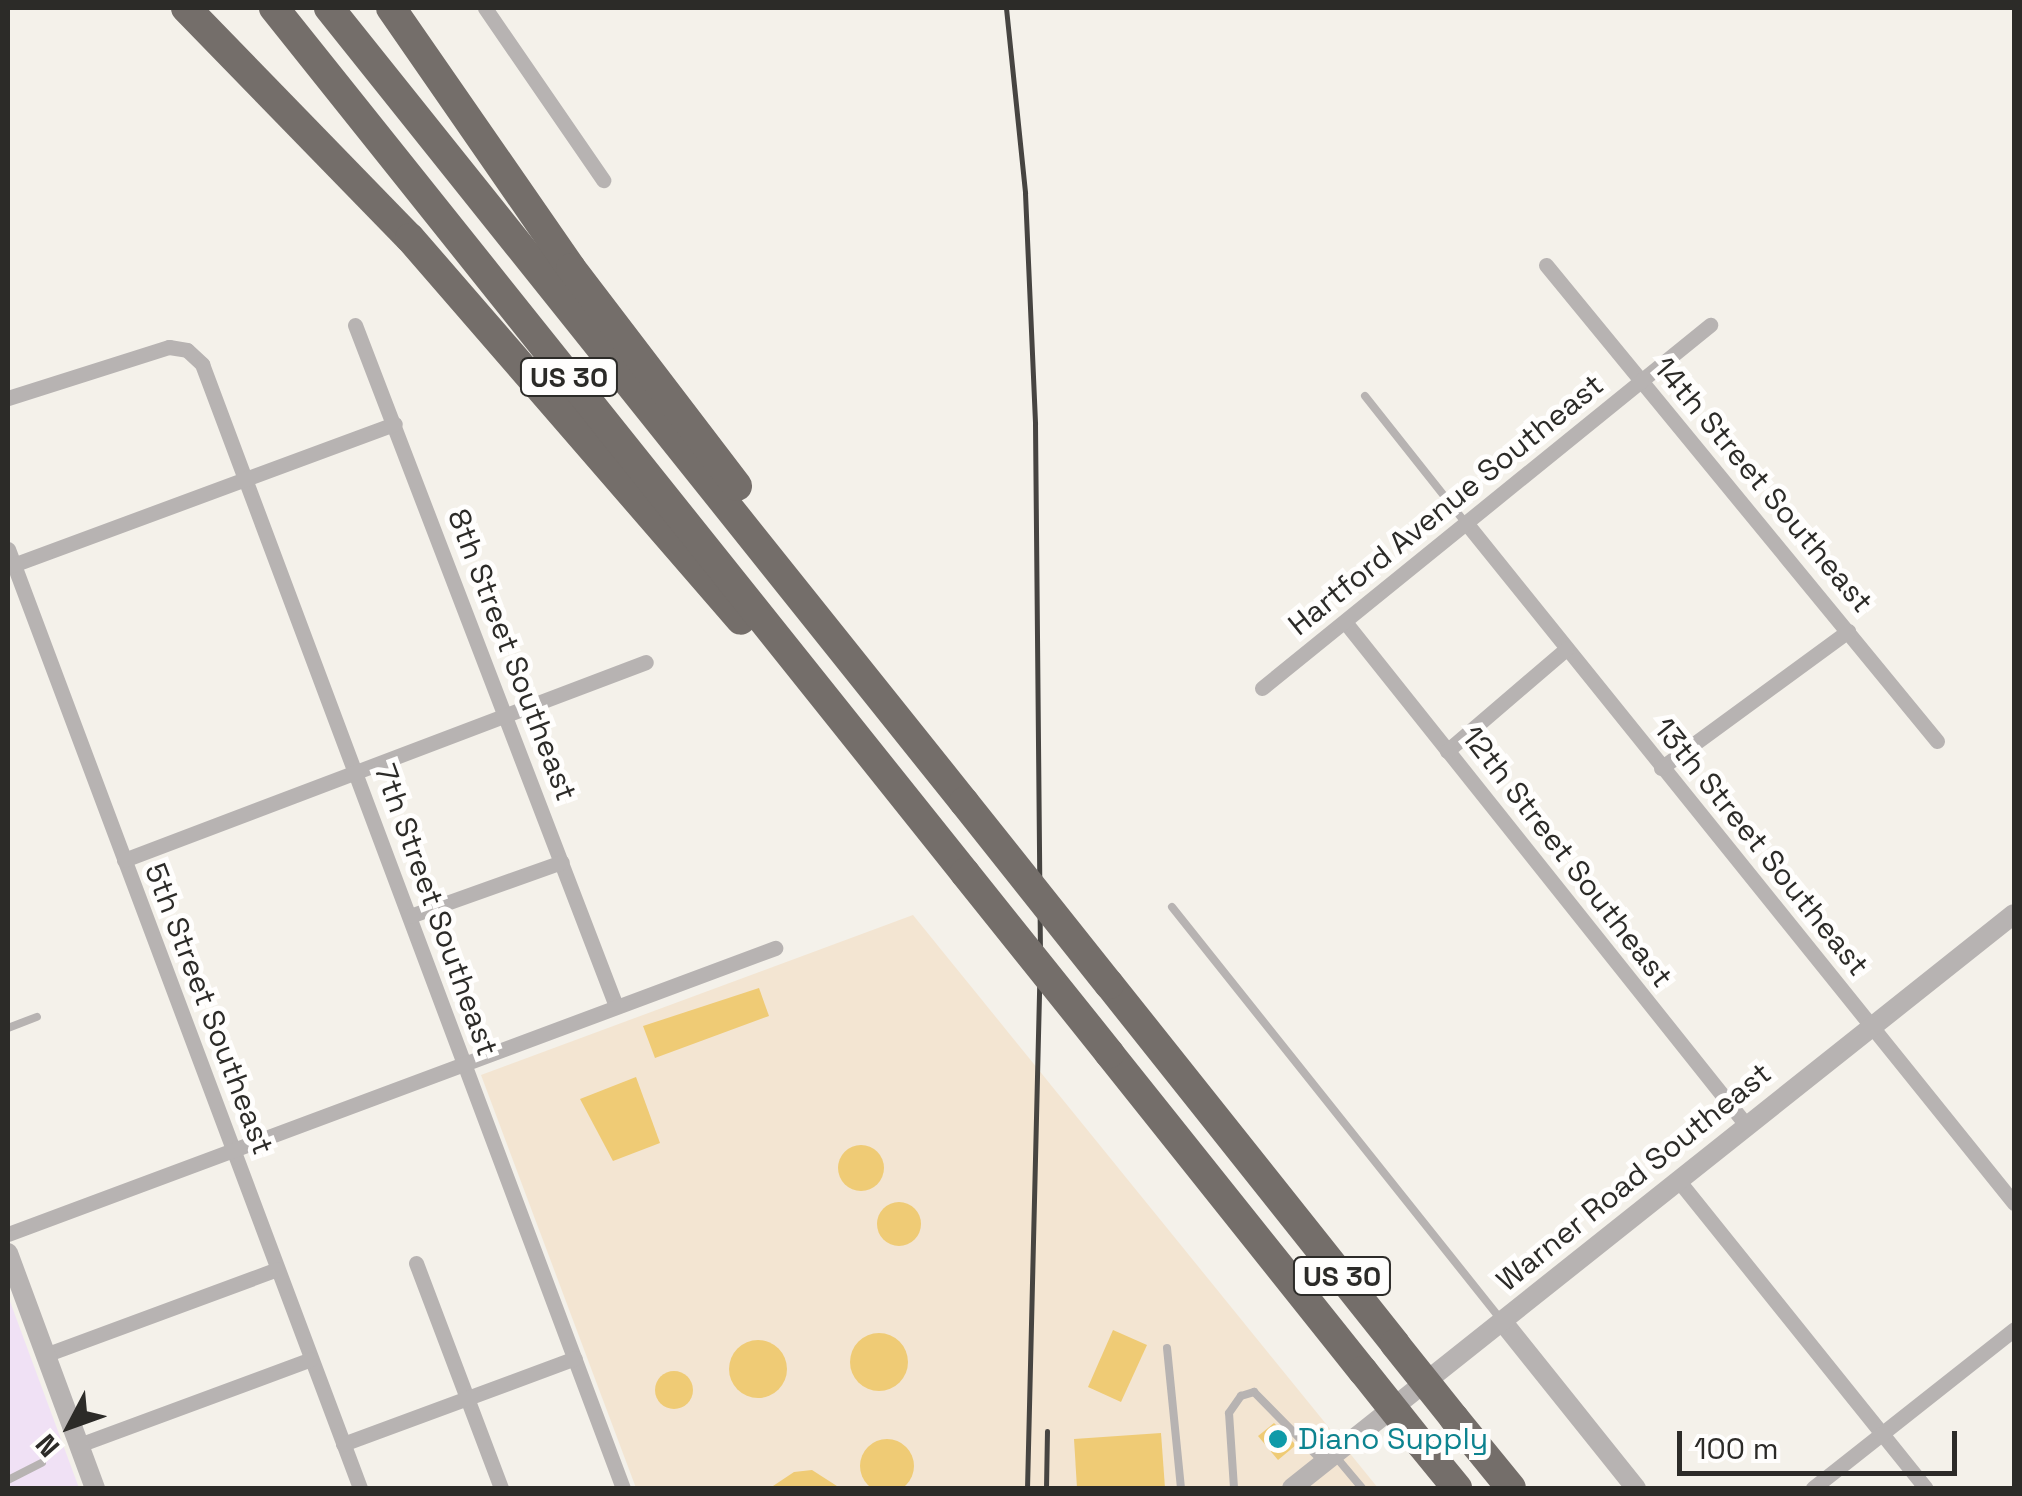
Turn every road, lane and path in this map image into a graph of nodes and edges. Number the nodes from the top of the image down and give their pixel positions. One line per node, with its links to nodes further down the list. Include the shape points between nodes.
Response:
1 (186, 8): 25 (highway, via 410,238 708,586)
2 (274, 8): 25 (highway, US 30)
3 (329, 8): 17 (highway, US 30)
4 (391, 8): 17 (highway, via 570,268 750,504)
5 (490, 9): 6 (street)
6 (603, 180)
7 (1546, 265): 10 (street, 14th Street Southeast)
8 (355, 325): 13 (street, 8th Street Southeast)
9 (1710, 326): 10 (street, Hartford Avenue Southeast)
10 (1642, 383): 15 (street, Hartford Avenue Southeast); 19 (street, 14th Street Southeast)
11 (1364, 396): 15 (lane)
12 (8, 398): 14 (street, 7th Street Southeast, via 170,348 193,353)
13 (395, 424): 14 (street); 23 (street, 8th Street Southeast)
14 (245, 480): 16 (street); 28 (street, 7th Street Southeast)
15 (1467, 524): 18 (street, Hartford Avenue Southeast); 20 (street, 13th Street Southeast)
16 (10, 557): 29 (street, 5th Street Southeast)
17 (816, 617): 70 (highway, US 30, bridge)
18 (1345, 622): 22 (street, Hartford Avenue Southeast); 26 (street, 12th Street Southeast)
19 (1848, 631): 24 (street, 14th Street Southeast); 27 (street)
20 (1566, 649): 26 (street); 27 (street, 13th Street Southeast)
21 (646, 662): 23 (street)
22 (1262, 688)
23 (506, 715): 28 (street); 30 (street, 8th Street Southeast)
24 (1937, 741)
25 (864, 747): 69 (highway, US 30, bridge)
26 (1448, 750): 40 (street, 12th Street Southeast)
27 (1661, 768): 37 (street, 13th Street Southeast)
28 (356, 772): 29 (street); 33 (street, 7th Street Southeast)
29 (124, 860): 41 (street, 5th Street Southeast)
30 (562, 862): 33 (street); 35 (street, 8th Street Southeast)
31 (1172, 907): 48 (lane)
32 (2014, 914): 37 (street, Warner Road Southeast)
33 (410, 916): 39 (street, 7th Street Southeast)
34 (775, 948): 35 (street)
35 (616, 1006): 39 (street)
36 (37, 1018): 38 (lane)
37 (1872, 1026): 40 (street, Warner Road Southeast); 43 (street, 13th Street Southeast)
38 (8, 1028)
39 (464, 1063): 41 (street); 52 (street, 7th Street Southeast)
40 (1746, 1126): 42 (street, Warner Road Southeast)
41 (232, 1148): 44 (street); 47 (street, 5th Street Southeast)
42 (1678, 1180): 48 (street, Warner Road Southeast); 55 (street)
43 (2014, 1203)
44 (8, 1234)
45 (8, 1253): 51 (street)
46 (416, 1263): 54 (street)
47 (277, 1269): 51 (street); 53 (street, 5th Street Southeast)
48 (1502, 1321): 58 (street, Warner Road Southeast); 71 (street)
49 (2014, 1329): 55 (street)
50 (1167, 1348): 65 (lane)
51 (45, 1355): 57 (street)
52 (574, 1358): 54 (street); 64 (street, 7th Street Southeast)
53 (311, 1359): 56 (street, 5th Street Southeast); 57 (street)
54 (468, 1399): 56 (street); 63 (street)
55 (1883, 1434): 72 (street); 73 (street)
56 (343, 1444): 62 (street, 5th Street Southeast)
57 (79, 1445): 61 (street)
58 (1329, 1459): 66 (lane, via 1254,1392 1241,1396 1229,1413); 67 (street, Warner Road Southeast); 68 (lane)
59 (42, 1464): 60 (lane)
60 (8, 1480)
61 (95, 1488)
62 (360, 1488)
63 (502, 1488)
64 (622, 1488)
65 (1181, 1488)
66 (1234, 1488)
67 (1292, 1488)
68 (1362, 1488)
69 (1457, 1488)
70 (1511, 1488)
71 (1636, 1488)
72 (1813, 1488)
73 (1926, 1488)

